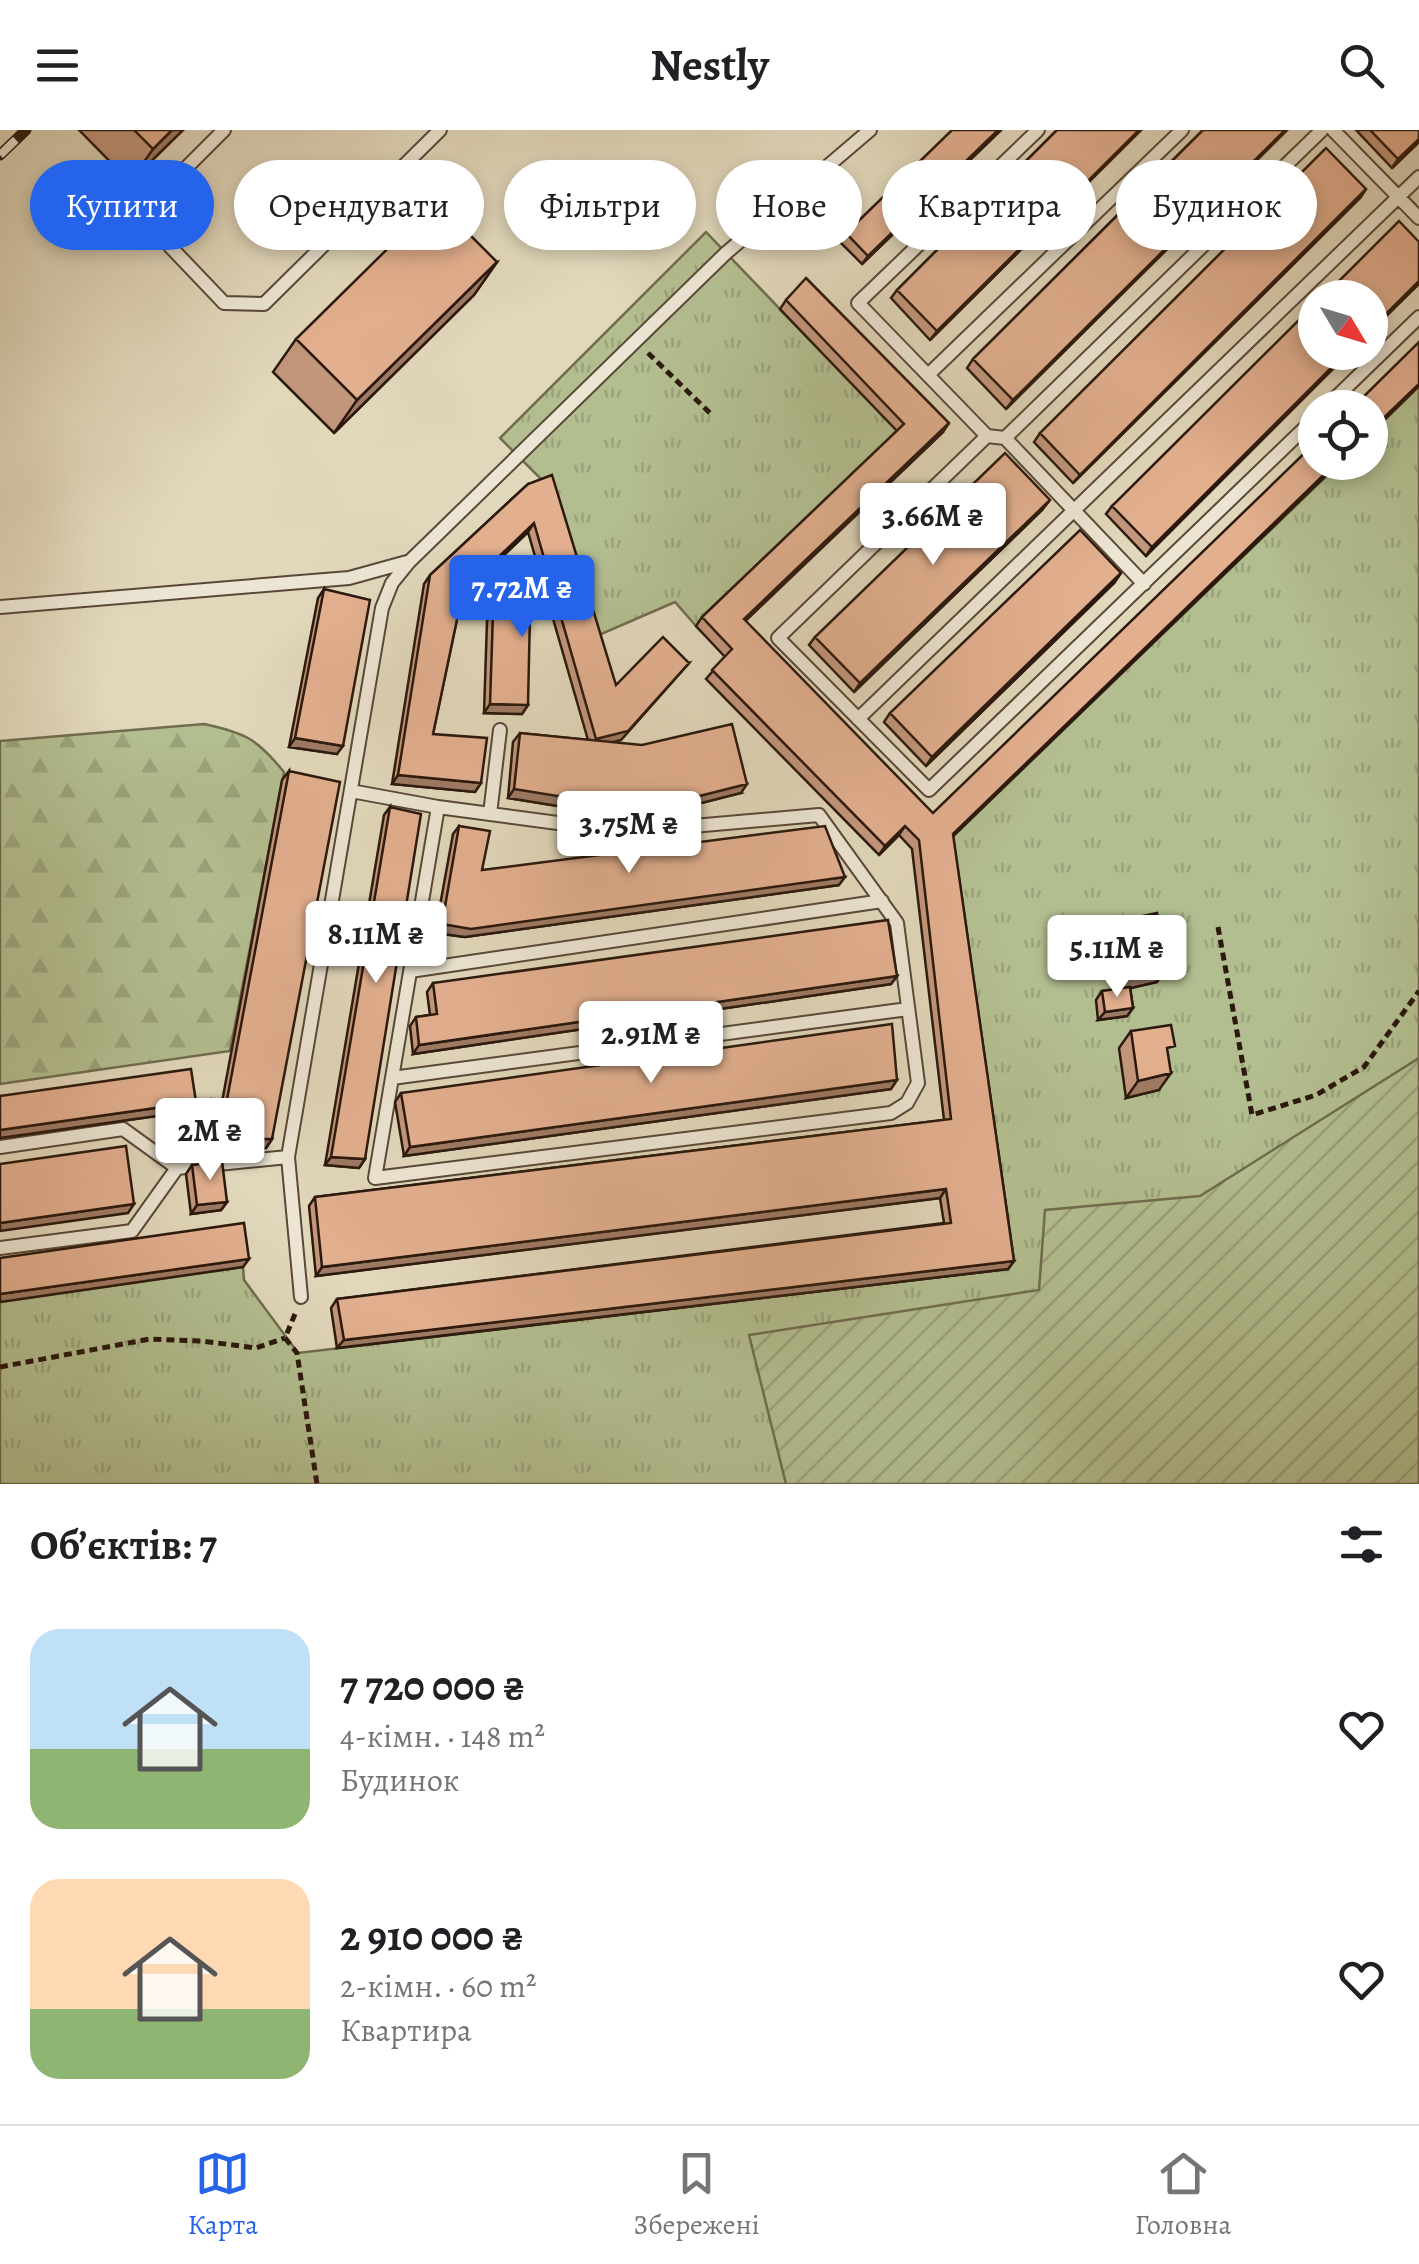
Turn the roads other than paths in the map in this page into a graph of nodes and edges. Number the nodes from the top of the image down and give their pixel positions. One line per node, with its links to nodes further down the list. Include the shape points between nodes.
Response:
1 (224, 130): 2 (lane, via 164,191 162,238 224,304 264,304)
2 (440, 130)
3 (870, 130): 18 (lane, via 726,252)
4 (1038, 130): 12 (lane, via 858,303)
5 (1182, 130): 12 (lane)
6 (1322, 130): 16 (lane)
7 (1333, 130): 9 (lane)
8 (1419, 177): 9 (lane)
9 (1398, 197): 10 (lane); 17 (lane)
10 (1419, 218)
11 (1419, 317): 13 (lane)
12 (928, 375): 15 (lane)
13 (1344, 390)
14 (1298, 435): 19 (lane)
15 (986, 436): 16 (lane); 21 (lane, via 778,638)
16 (1005, 438): 17 (lane)
17 (1074, 510): 19 (lane); 21 (lane)
18 (409, 562): 20 (lane, via 349,578); 23 (lane, via 382,608)
19 (1144, 584): 21 (lane, via 930,790)
20 (0, 607)
21 (858, 719)
22 (500, 730): 25 (lane)
23 (351, 791): 24 (lane); 31 (lane)
24 (438, 807): 25 (lane); 27 (lane)
25 (490, 814): 26 (lane, via 625,832 819,815)
26 (882, 901): 27 (lane); 28 (lane, via 897,923)
27 (410, 970): 29 (lane)
28 (908, 1008): 29 (lane); 29 (lane, via 918,1083 907,1103 891,1113 376,1178)
29 (392, 1078)
30 (0, 1147): 32 (lane, via 123,1129)
31 (288, 1157): 32 (lane); 34 (lane)
32 (177, 1168): 33 (lane, via 132,1231)
33 (0, 1248)
34 (302, 1297)

